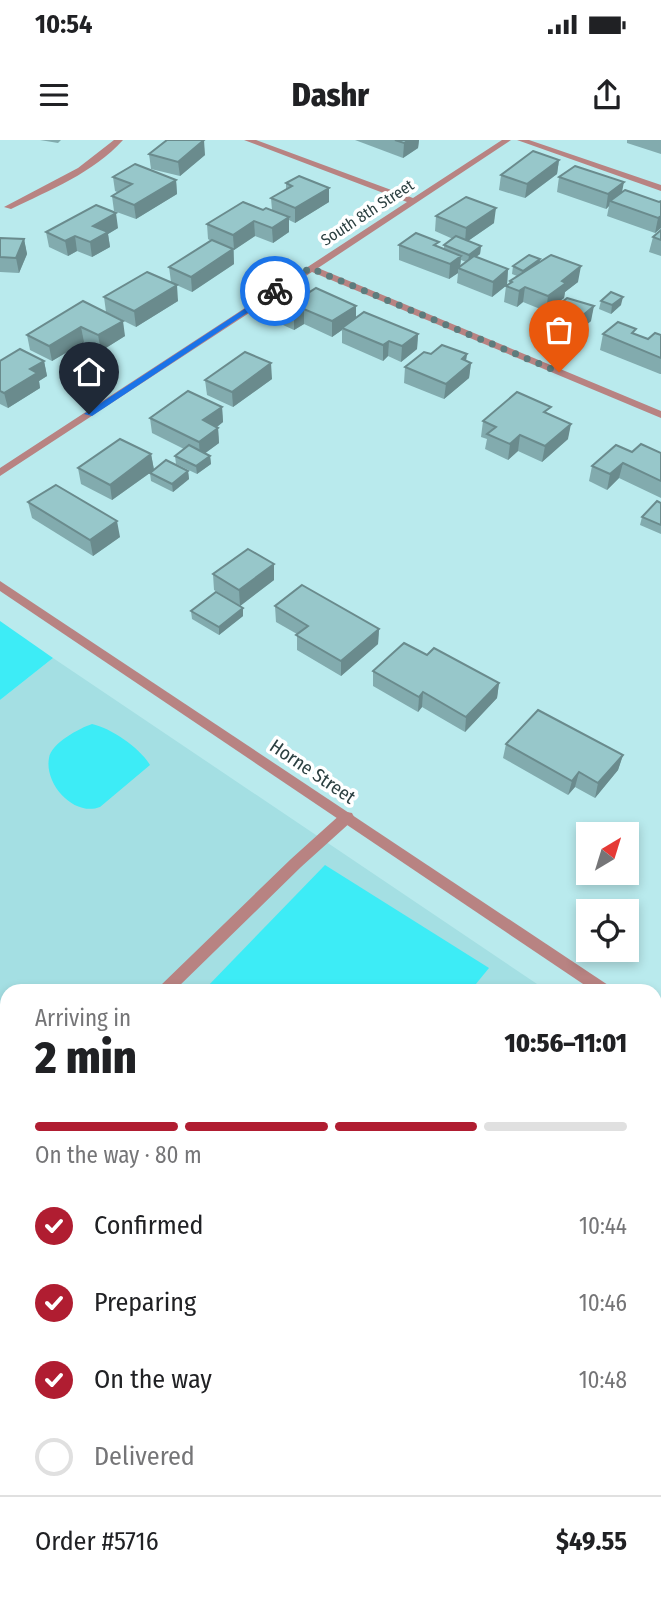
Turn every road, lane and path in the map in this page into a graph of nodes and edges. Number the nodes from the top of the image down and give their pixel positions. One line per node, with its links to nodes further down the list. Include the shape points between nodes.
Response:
1 (119, 140): 7 (street, via 75,173)
2 (248, 140): 6 (street)
3 (507, 140): 6 (street, South 8th Street)
4 (521, 140): 5 (street)
5 (661, 188)
6 (413, 201): 8 (street, South 8th Street)
7 (8, 207)
8 (310, 268): 9 (street); 10 (street, South 8th Street)
9 (661, 415)
10 (0, 473)
11 (0, 585): 12 (street, Horne Street)
12 (347, 817): 13 (street); 14 (street, Horne Street)
13 (172, 984)
14 (594, 984)

